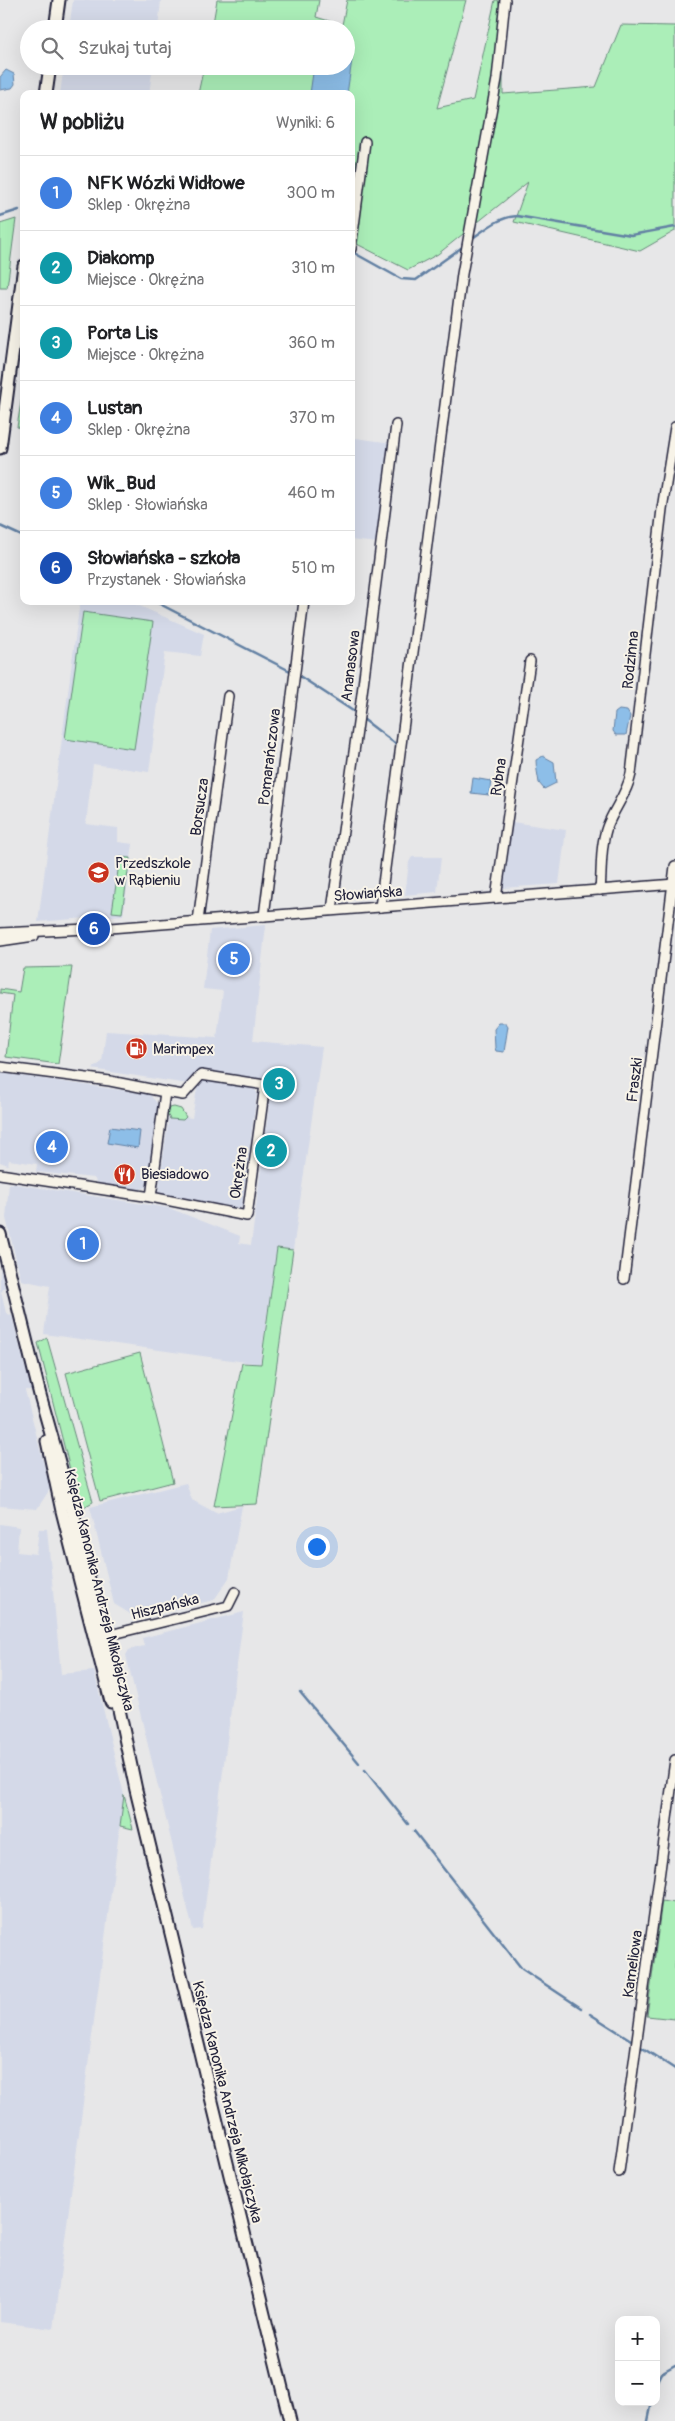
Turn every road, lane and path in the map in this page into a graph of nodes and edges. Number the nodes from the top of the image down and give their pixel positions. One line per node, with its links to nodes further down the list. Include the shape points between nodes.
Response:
1 (59, 0): 3 (main road)
2 (505, 0): 19 (street, via 497,79 460,284)
3 (56, 20)
4 (49, 75): 5 (main road)
5 (47, 90)
6 (365, 142): 7 (street)
7 (355, 221)
8 (20, 296): 11 (main road)
9 (396, 425): 20 (street, Ananasowa)
10 (675, 427): 17 (street, Rodzinna, via 662,509 631,774 605,836)
11 (0, 448)
12 (303, 605): 21 (street, Pomarańczowa)
13 (530, 661): 18 (street, Rybna)
14 (228, 696): 22 (street, Borsucza)
15 (675, 866): 16 (street, Fraszki)
16 (674, 884): 17 (street, Słowiańska); 31 (street, Fraszki)
17 (600, 890): 18 (street, Słowiańska)
18 (496, 898): 19 (street, Słowiańska)
19 (380, 907): 20 (street, Słowiańska)
20 (332, 910): 21 (street, Słowiańska)
21 (264, 916): 22 (street, Słowiańska)
22 (198, 921): 23 (street, Słowiańska)
23 (64, 930): 24 (street, Słowiańska); 25 (street, Słowiańska)
24 (0, 933)
25 (0, 941)
26 (0, 1067): 27 (street, Okrężna, via 110,1081)
27 (165, 1092): 29 (street); 29 (street, Okrężna, via 183,1095 201,1075 265,1085 246,1216)
28 (0, 1174): 29 (street, Okrężna)
29 (150, 1197)
30 (0, 1234): 33 (main road, Księdza Kanonika Andrzeja Mikołajczyka)
31 (624, 1279)
32 (235, 1592): 33 (street, Hiszpańska, via 228,1606)
33 (98, 1637): 36 (main road, Księdza Kanonika Andrzeja Mikołajczyka)
34 (675, 1760): 35 (street, Kameliowa)
35 (619, 2172)
36 (290, 2421)

